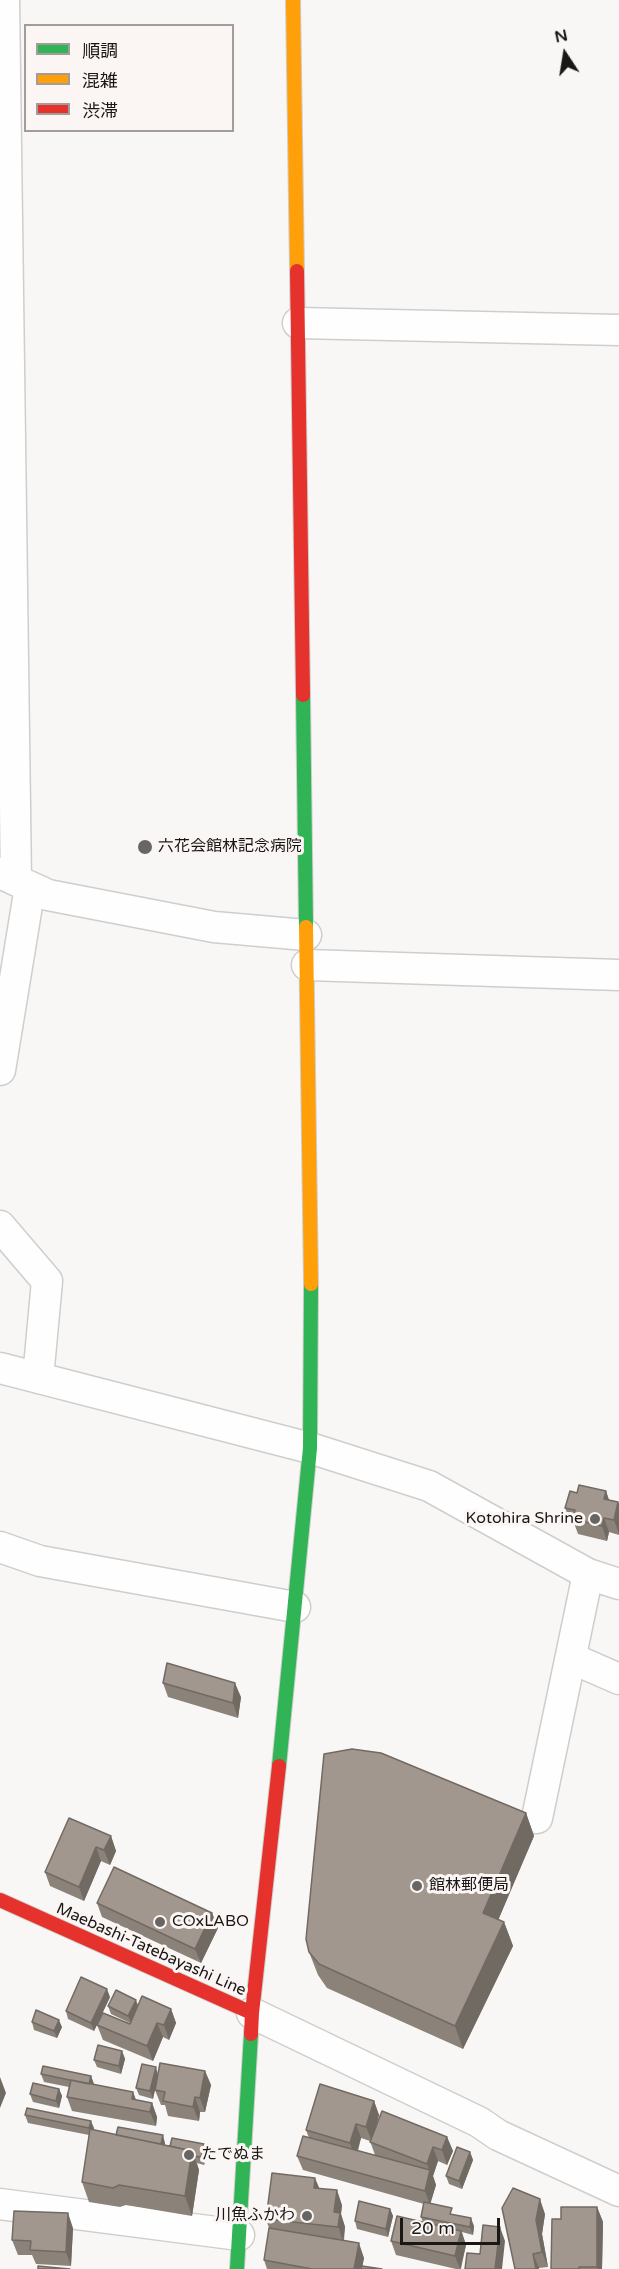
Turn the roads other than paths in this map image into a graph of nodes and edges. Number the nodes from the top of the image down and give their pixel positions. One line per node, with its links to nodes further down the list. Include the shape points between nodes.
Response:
1 (4, 0): 5 (street)
2 (292, 0): 3 (street)
3 (298, 323): 4 (street); 6 (street)
4 (619, 330)
5 (15, 880): 6 (street, via 48,895 214,927); 9 (street)
6 (306, 935): 7 (street)
7 (307, 965): 8 (street); 13 (street)
8 (619, 975)
9 (0, 1070)
10 (0, 1226): 12 (street, via 47,1281)
11 (0, 1368): 12 (street)
12 (38, 1378): 13 (street)
13 (310, 1448): 15 (street, via 429,1486); 17 (street)
14 (0, 1547): 17 (street, via 40,1562)
15 (588, 1574): 16 (street); 18 (street)
16 (619, 1584)
17 (295, 1607): 22 (street)
18 (570, 1658): 19 (street); 20 (street)
19 (619, 1679)
20 (537, 1818)
21 (0, 1900): 22 (street, Maebashi-Tatebayashi Line)
22 (252, 2013): 23 (street); 25 (street, Maebashi-Tatebayashi Line)
23 (619, 2191)
24 (0, 2204): 25 (street)
25 (239, 2235): 26 (street, Maebashi-Tatebayashi Line)
26 (237, 2269)

